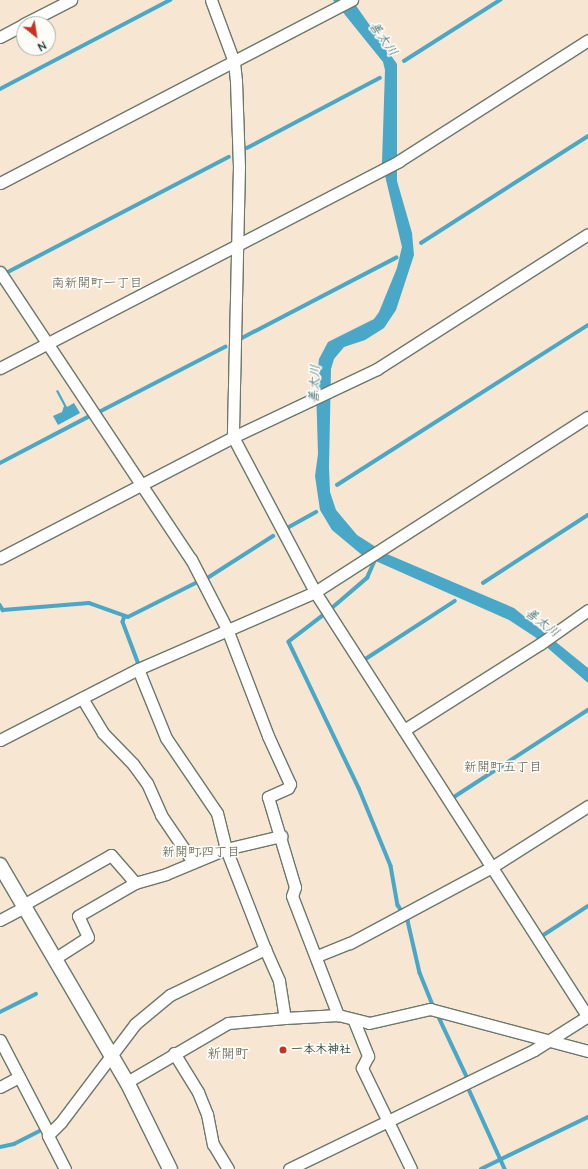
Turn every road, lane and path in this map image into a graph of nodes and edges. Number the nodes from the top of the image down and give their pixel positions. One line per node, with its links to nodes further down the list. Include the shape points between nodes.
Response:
1 (71, 0): 4 (street)
2 (211, 0): 8 (street)
3 (352, 0): 8 (street)
4 (40, 16)
5 (16, 28): 6 (street)
6 (0, 37)
7 (588, 40): 11 (street, via 399,161)
8 (234, 62): 9 (street); 11 (street, via 239,166)
9 (0, 184)
10 (588, 234): 16 (street, via 377,369)
11 (237, 245): 13 (street); 16 (street)
12 (0, 272): 13 (street)
13 (48, 344): 14 (street); 17 (street)
14 (0, 368)
15 (588, 417): 19 (street)
16 (233, 437): 17 (street); 19 (street)
17 (141, 485): 18 (street); 21 (street, via 202,577)
18 (0, 558)
19 (315, 592): 21 (street); 24 (street)
20 (588, 610): 24 (street, via 540,644)
21 (227, 629): 22 (street); 27 (street, via 268,736 290,784 288,788 268,797)
22 (138, 670): 23 (street); 28 (street, via 166,738 217,813)
23 (82, 698): 25 (street); 29 (street, via 103,733 134,764 147,783 161,815)
24 (404, 730): 31 (street)
25 (0, 740)
26 (588, 806): 31 (street)
27 (281, 836): 28 (street); 36 (street, via 294,887 292,896)
28 (226, 849): 29 (street); 35 (street)
29 (193, 862): 32 (street, via 166,874)
30 (0, 865): 33 (street)
31 (492, 868): 36 (street, via 350,943); 39 (street)
32 (135, 883): 33 (street, via 111,855); 37 (street, via 78,916 88,937)
33 (23, 906): 34 (street); 37 (street)
34 (0, 920)
35 (265, 949): 40 (street, via 279,981); 46 (street, via 170,995 135,1024)
36 (317, 956): 38 (street)
37 (54, 959): 46 (street)
38 (338, 1015): 40 (street); 41 (street)
39 (588, 1016): 43 (street)
40 (285, 1018): 45 (street, via 228,1023)
41 (354, 1021): 43 (street, via 369,1023 435,1009); 50 (street, via 368,1056 362,1068)
42 (0, 1040): 47 (street)
43 (549, 1040): 44 (street); 50 (street)
44 (588, 1051)
45 (174, 1053): 48 (street); 54 (street, via 198,1092 207,1114 213,1144)
46 (111, 1054): 48 (street); 51 (street)
47 (19, 1077): 49 (street); 51 (street)
48 (128, 1082): 53 (street)
49 (0, 1087)
50 (387, 1121): 55 (street); 56 (street)
51 (50, 1134): 52 (street, via 48,1135)
52 (65, 1169)
53 (170, 1169)
54 (228, 1169)
55 (289, 1169)
56 (411, 1169)

